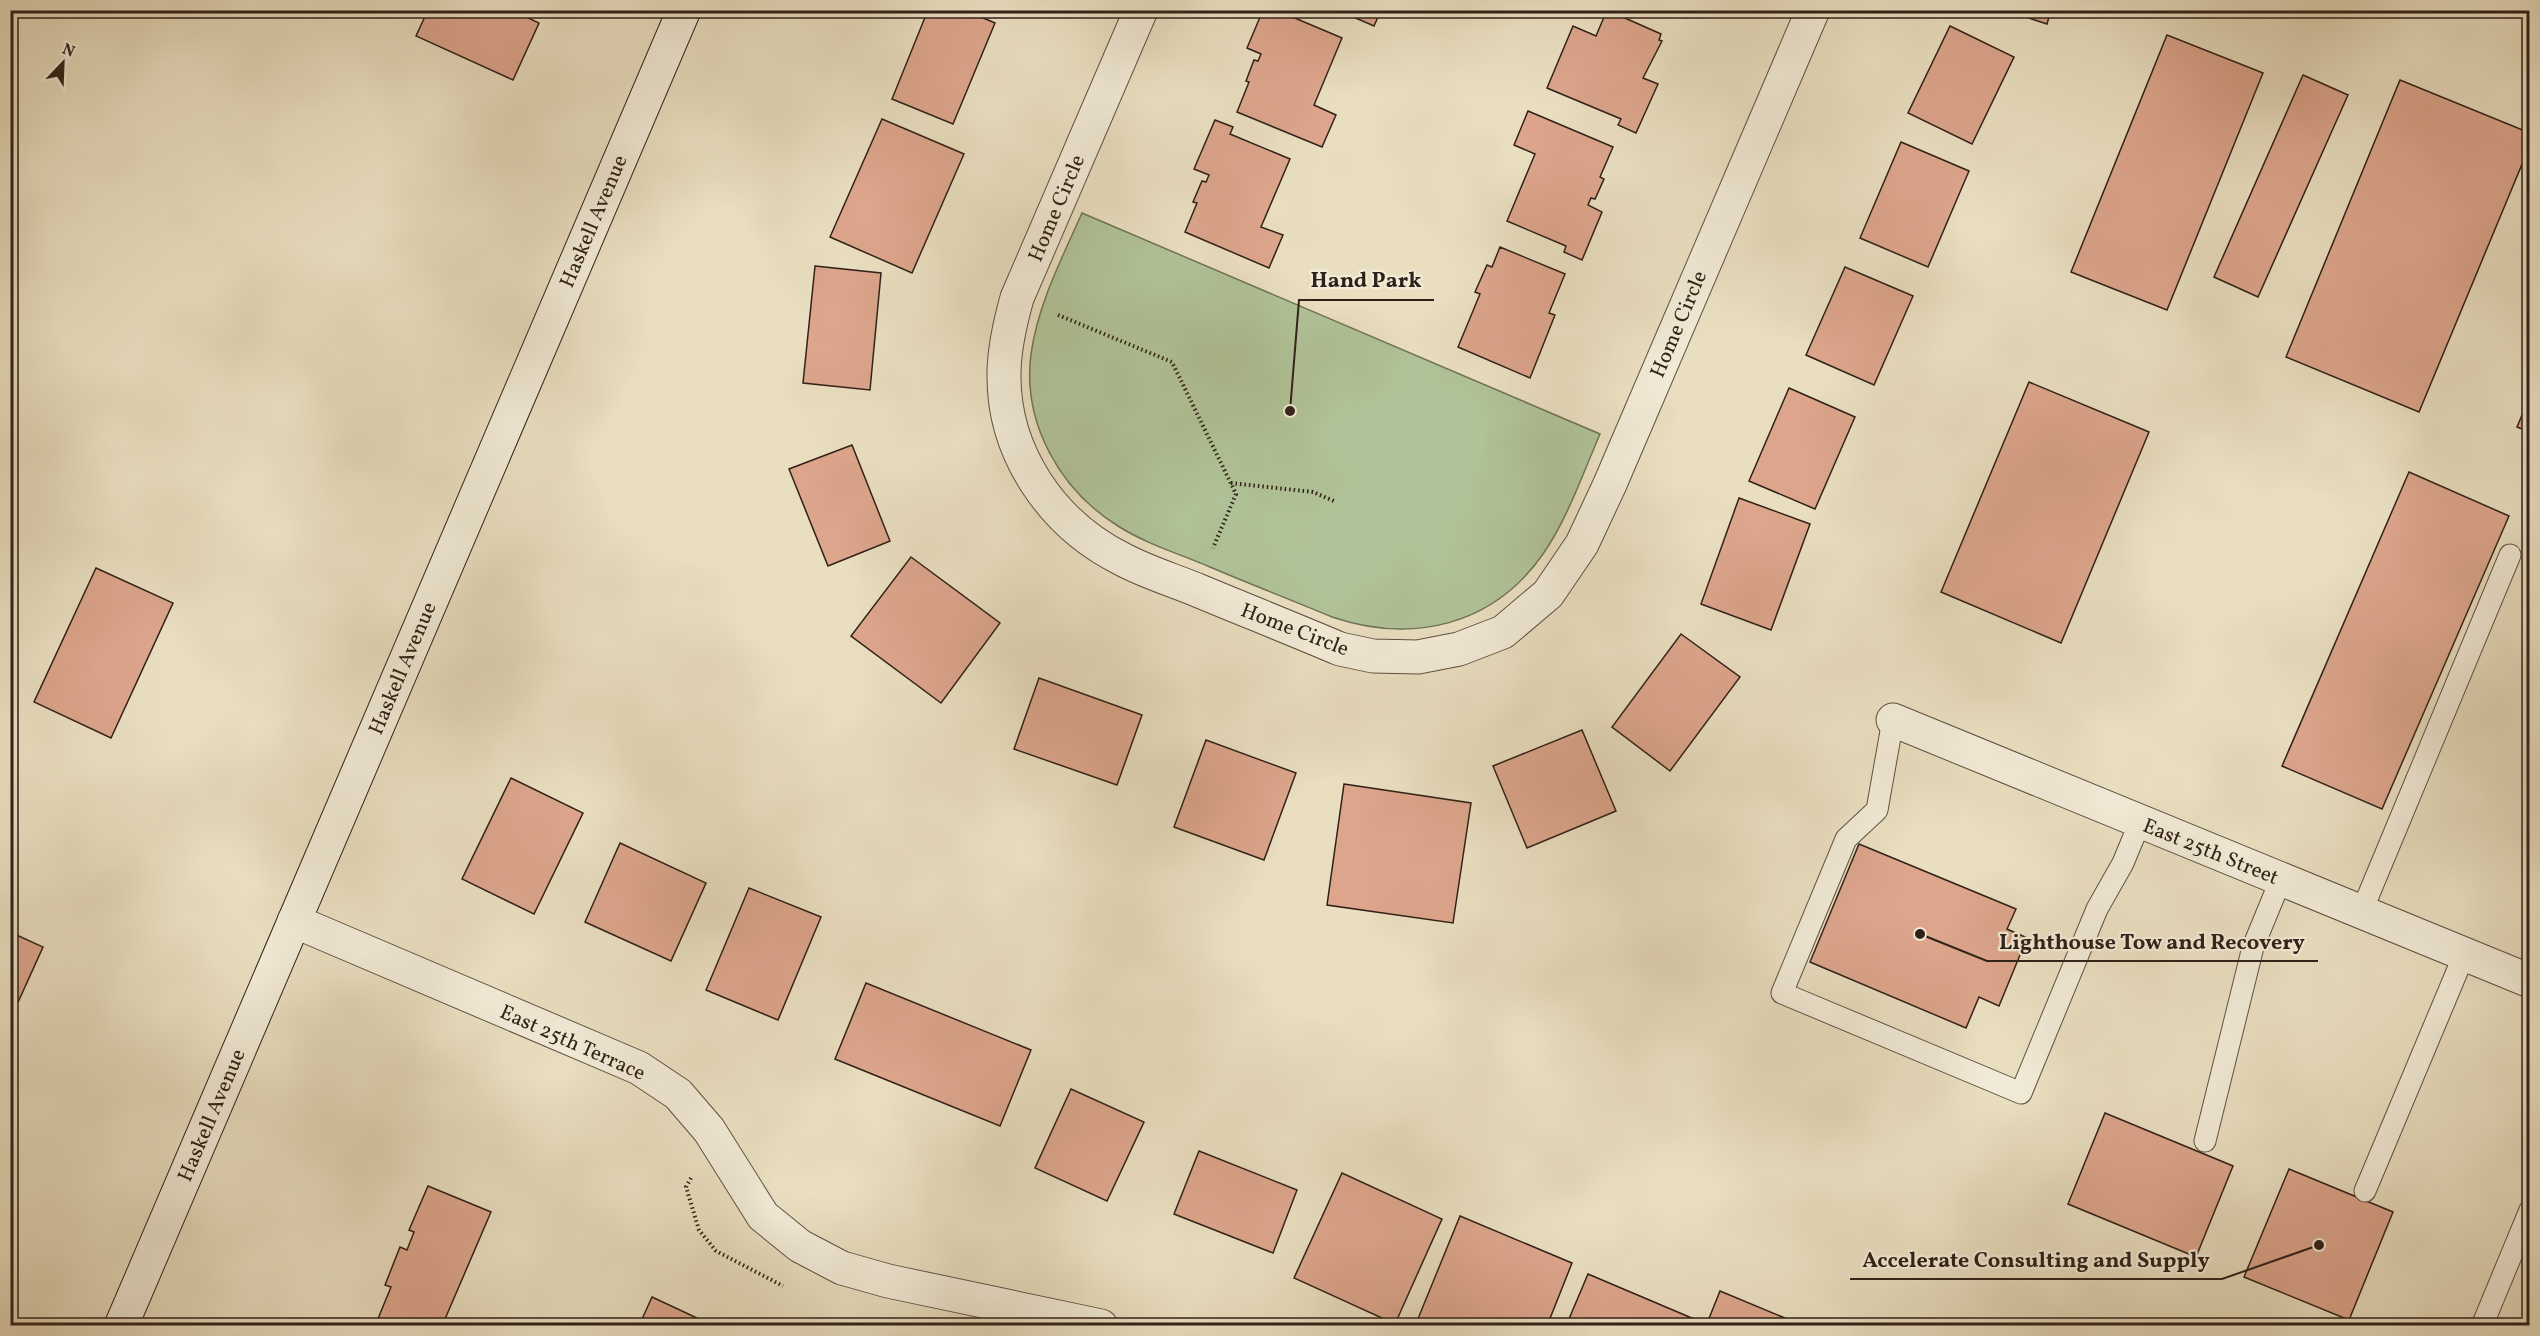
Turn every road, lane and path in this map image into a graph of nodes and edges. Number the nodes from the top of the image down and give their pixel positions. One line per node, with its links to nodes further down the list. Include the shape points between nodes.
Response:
1 (684, 10): 13 (street, Haskell Avenue)
2 (1141, 10): 3 (street, Home Circle, via 1017,298 1007,338 1004,375 1012,436 1028,471 1053,507 1080,533 1121,559 1341,649 1373,656 1418,657 1459,649 1503,632 1548,594 1582,543)
3 (1813, 10)
4 (1058, 315): 5 (path, via 1172,362)
5 (1231, 483): 6 (path, via 1313,492); 7 (path, via 1236,494)
6 (1334, 501)
7 (1213, 548)
8 (2510, 555): 12 (lane)
9 (1893, 720): 10 (street, East 25th Street); 10 (lane, via 1876,810 1846,839 1782,993 2010,1088 2021,1092 2097,909)
10 (2140, 822): 11 (street, East 25th Street)
11 (2281, 879): 12 (street, East 25th Street); 16 (lane, via 2253,947)
12 (2361, 913): 14 (street, East 25th Street)
13 (294, 921): 19 (street, Haskell Avenue); 20 (street, East 25th Terrace, via 639,1068 678,1094 709,1130 763,1216 800,1246 842,1268)
14 (2464, 955): 15 (street, East 25th Street); 17 (lane)
15 (2529, 981)
16 (2205, 1141)
17 (2365, 1191)
18 (2529, 1210): 21 (lane)
19 (121, 1326)
20 (1101, 1326)
21 (2482, 1326)

